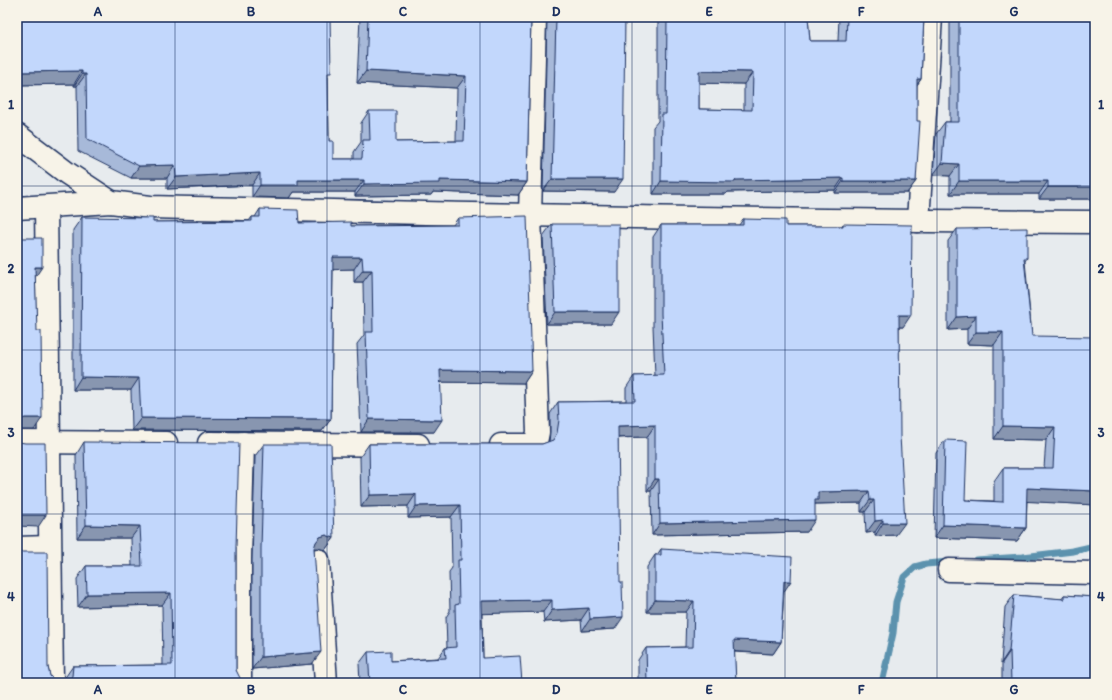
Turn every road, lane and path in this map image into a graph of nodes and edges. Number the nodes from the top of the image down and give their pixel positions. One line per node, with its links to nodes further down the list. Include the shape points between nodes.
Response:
1 (534, 17): 7 (street)
2 (931, 17): 8 (street)
3 (17, 135): 4 (street)
4 (111, 202): 5 (street); 7 (street, via 150,207)
5 (46, 207): 6 (street); 11 (street)
6 (17, 208)
7 (530, 216): 8 (street); 14 (street, via 538,432 536,442 529,445)
8 (918, 221): 9 (street)
9 (1095, 222)
10 (17, 442): 11 (street)
11 (48, 442): 12 (street); 15 (street)
12 (243, 443): 13 (street); 21 (street)
13 (441, 445)
14 (481, 445)
15 (50, 547): 16 (street); 20 (street)
16 (17, 548)
17 (318, 560): 22 (street)
18 (949, 570): 19 (street)
19 (1095, 573)
20 (52, 683)
21 (240, 683)
22 (326, 683)

